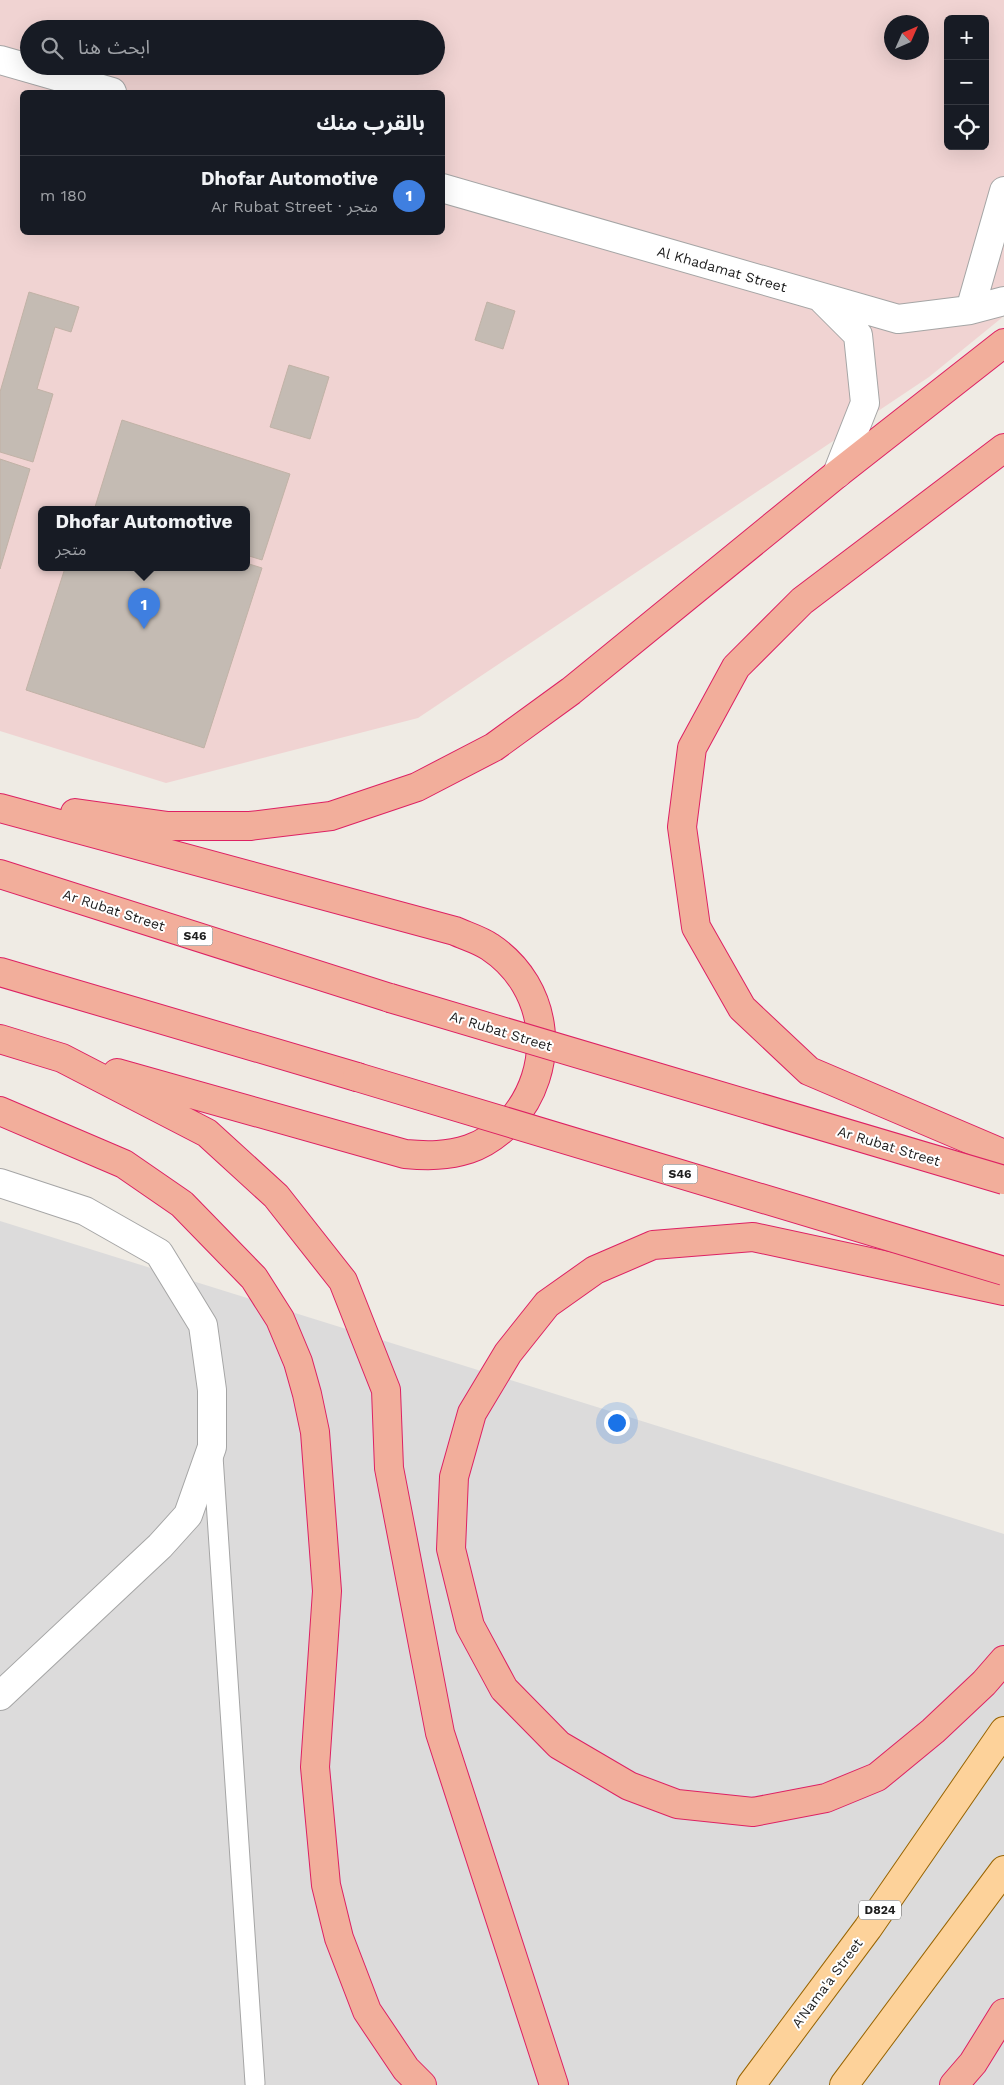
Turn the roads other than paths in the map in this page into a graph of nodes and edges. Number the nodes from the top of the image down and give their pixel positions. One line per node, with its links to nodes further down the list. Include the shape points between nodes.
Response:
1 (0, 60): 2 (street)
2 (20, 66)
3 (52, 75): 4 (street)
4 (105, 90)
5 (445, 189): 7 (street, Al Khadamat Street)
6 (1004, 191): 9 (street)
7 (822, 299): 9 (street, Al Khadamat Street, via 898,319); 12 (street, via 858,336 865,403)
8 (1004, 301): 9 (street, Al Khadamat Street)
9 (970, 310)
10 (1004, 343): 12 (highway)
11 (1004, 448): 20 (highway, via 802,601 736,667 692,748 682,827 696,927 742,1008 808,1071)
12 (837, 474): 13 (highway, via 570,691 494,747 417,787 331,816 250,826 168,826)
13 (0, 802)
14 (0, 808): 18 (highway, via 455,931 490,946 518,972 536,1004 543,1042 537,1078 522,1108 500,1132 471,1149 438,1156 405,1154)
15 (0, 874): 21 (highway, Ar Rubat Street / S46, bridge, via 390,998)
16 (0, 972): 23 (highway, S46, bridge)
17 (0, 1039): 18 (highway)
18 (62, 1058): 33 (highway, via 207,1134 276,1196 344,1281 386,1390 389,1468 440,1733)
19 (0, 1111): 32 (highway, via 124,1164 182,1204 254,1278 280,1319 298,1362 315,1432 327,1591 315,1767 326,1885 339,1938 366,2011 406,2069)
20 (1004, 1154)
21 (1004, 1180)
22 (0, 1183): 25 (street, via 85,1210 159,1253 203,1325 212,1390)
23 (1004, 1271)
24 (1004, 1290): 26 (highway, via 753,1237 653,1245 594,1270 547,1304 508,1352 472,1413 454,1477 451,1549 470,1626 504,1689 559,1745 629,1786 677,1804 762,1811 826,1798 877,1777 933,1732)
25 (212, 1447): 27 (street, via 188,1514 160,1546); 31 (lane)
26 (1004, 1660)
27 (0, 1696)
28 (1004, 1731): 34 (main road, A'Nama'a Street / D824, via 868,1928)
29 (1004, 1870): 35 (main road)
30 (1004, 2013): 36 (highway, via 973,2063)
31 (255, 2083)
32 (422, 2085)
33 (554, 2085)
34 (751, 2085)
35 (844, 2085)
36 (954, 2085)

